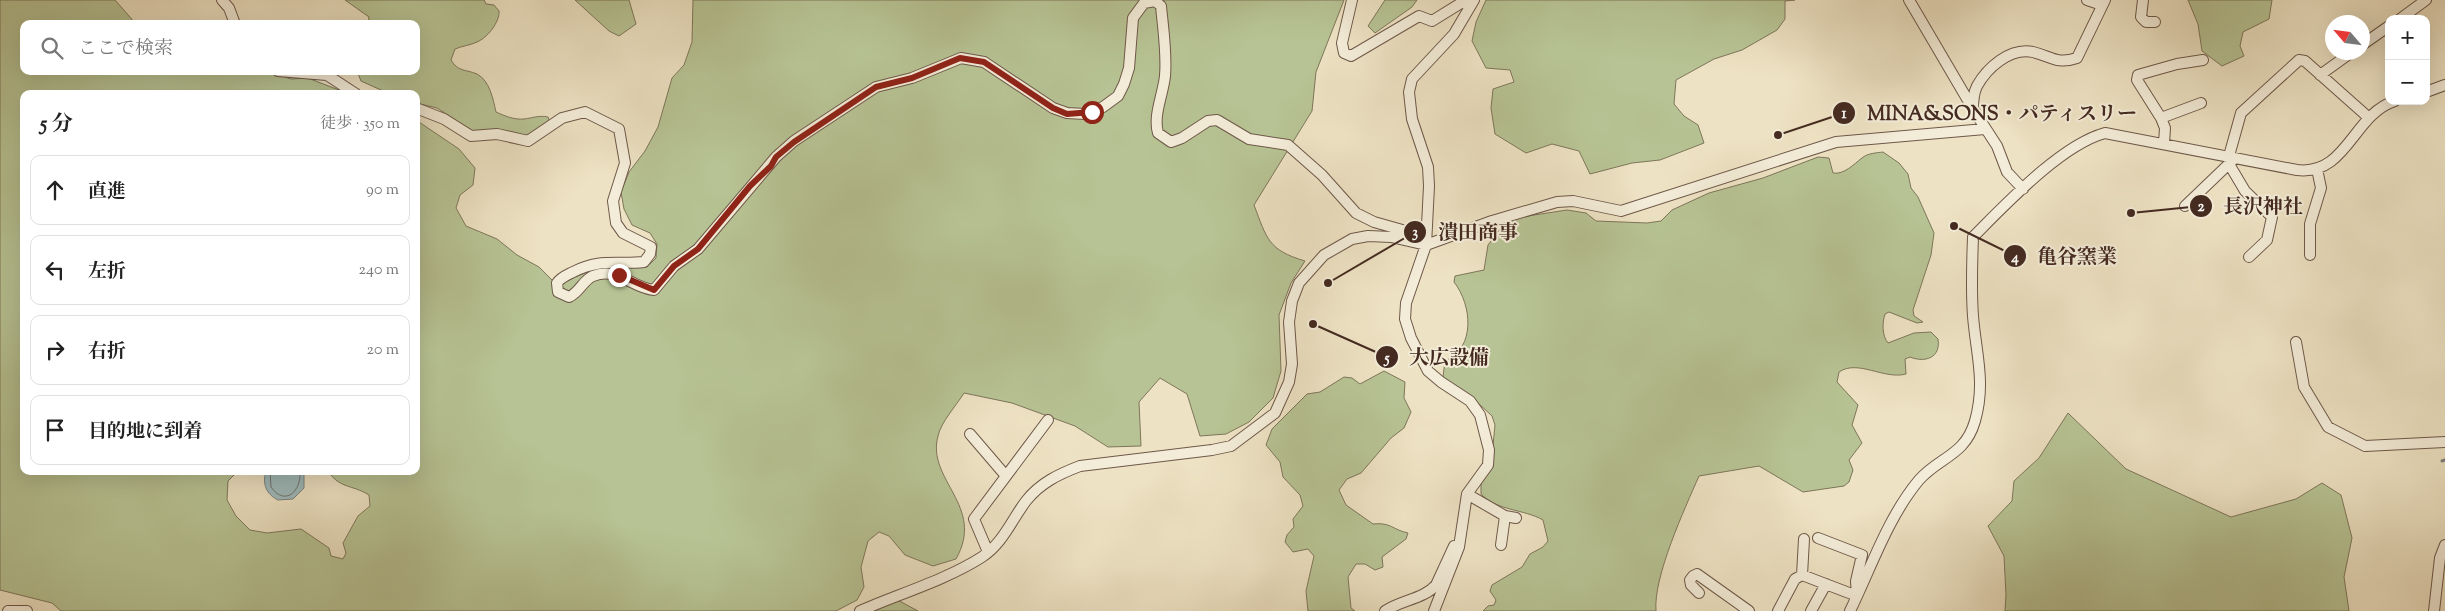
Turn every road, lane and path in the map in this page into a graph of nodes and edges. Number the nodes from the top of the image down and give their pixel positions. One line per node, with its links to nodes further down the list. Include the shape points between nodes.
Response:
1 (222, 0): 11 (street)
2 (1352, 0): 3 (street, via 1342,43 1344,53 1351,56 1420,16 1432,21)
3 (1466, 0)
4 (1474, 0): 34 (street, via 1454,34 1412,79 1409,92 1412,119 1428,167)
5 (1909, 0): 24 (street)
6 (2087, 0): 9 (street)
7 (2143, 0): 12 (street, via 2141,17 2146,22)
8 (2426, 0): 10 (street)
9 (2104, 3): 24 (street, via 2077,58 2057,62 2032,52 2014,52 1988,71 1976,87)
10 (2405, 15)
11 (234, 20)
12 (2155, 22)
13 (2385, 29): 14 (street)
14 (2370, 39)
15 (2203, 60): 26 (street, via 2138,75)
16 (2341, 60): 18 (street)
17 (327, 75): 20 (street)
18 (2320, 75): 27 (street); 30 (street, via 2305,61 2297,61 2241,113)
19 (2445, 85): 21 (street)
20 (350, 90)
21 (2430, 91)
22 (2201, 103): 26 (street)
23 (2385, 105): 27 (street)
24 (1973, 109): 28 (street)
25 (420, 110): 34 (street, via 444,119 471,136 497,134 528,141 562,118 584,112 619,129 626,163 613,201 616,223 623,234 651,247 650,254 644,262 605,262 581,268 561,278 557,286 562,295 569,296 575,294 589,278 611,274 654,290 674,266 698,249 776,157 876,87 912,78 960,58 984,62 1053,108 1067,114 1086,114 1118,96 1129,68 1133,18 1144,3 1155,2 1161,6 1165,74 1156,119 1158,134 1171,142 1208,121 1217,120 1249,139 1288,145 1322,175 1356,213 1374,222 1420,235)
26 (2161, 118): 29 (street, via 2165,128)
27 (2368, 118): 31 (street, via 2338,157)
28 (1985, 128): 32 (street, via 1997,146 2007,172); 34 (street, via 1836,142 1621,211 1573,200 1557,202 1492,221)
29 (2164, 143): 30 (street); 32 (street, via 2105,133 2090,137)
30 (2232, 159): 31 (street, via 2297,170); 33 (street); 36 (street, via 2245,191 2272,217 2267,240)
31 (2317, 169): 35 (street, via 2321,188 2310,224)
32 (2023, 189): 54 (street, via 1973,237 1973,316 1981,370 1975,422 1965,444 1920,479 1908,496)
33 (2185, 206)
34 (1426, 246): 42 (street, via 1406,303 1405,318 1428,371 1470,400 1480,415 1489,450 1488,465); 50 (street, via 1391,237 1368,236 1352,239 1324,255 1313,266 1292,301 1288,322 1292,364 1285,395 1275,413 1247,436 1232,446 1212,450 1080,466 1065,471 1038,489 1006,536)
35 (2310, 255)
36 (2249, 258)
37 (2296, 342): 40 (street, via 2304,387 2328,428 2365,446)
38 (1048, 420): 41 (street)
39 (970, 434): 41 (street)
40 (2445, 442)
41 (1006, 476): 50 (street, via 974,519)
42 (1467, 494): 43 (street); 46 (street)
43 (1505, 516): 44 (street); 48 (street)
44 (1516, 518)
45 (1818, 538): 54 (street, via 1862,555 1856,581)
46 (1460, 539): 58 (street, via 1432,590); 59 (street)
47 (1804, 539): 51 (street)
48 (1501, 545)
49 (2445, 545): 64 (street, via 2440,558)
50 (988, 552): 57 (street, via 954,572)
51 (1802, 575): 52 (street); 61 (street, via 1795,579)
52 (1826, 584): 54 (street); 62 (street)
53 (1699, 592): 60 (street, via 1690,580 1697,574)
54 (1857, 596): 63 (street)
55 (8, 611): 56 (street)
56 (27, 611)
57 (860, 611)
58 (1385, 611)
59 (1434, 611)
60 (1749, 611)
61 (1778, 611)
62 (1811, 611)
63 (1850, 611)
64 (2434, 611)

